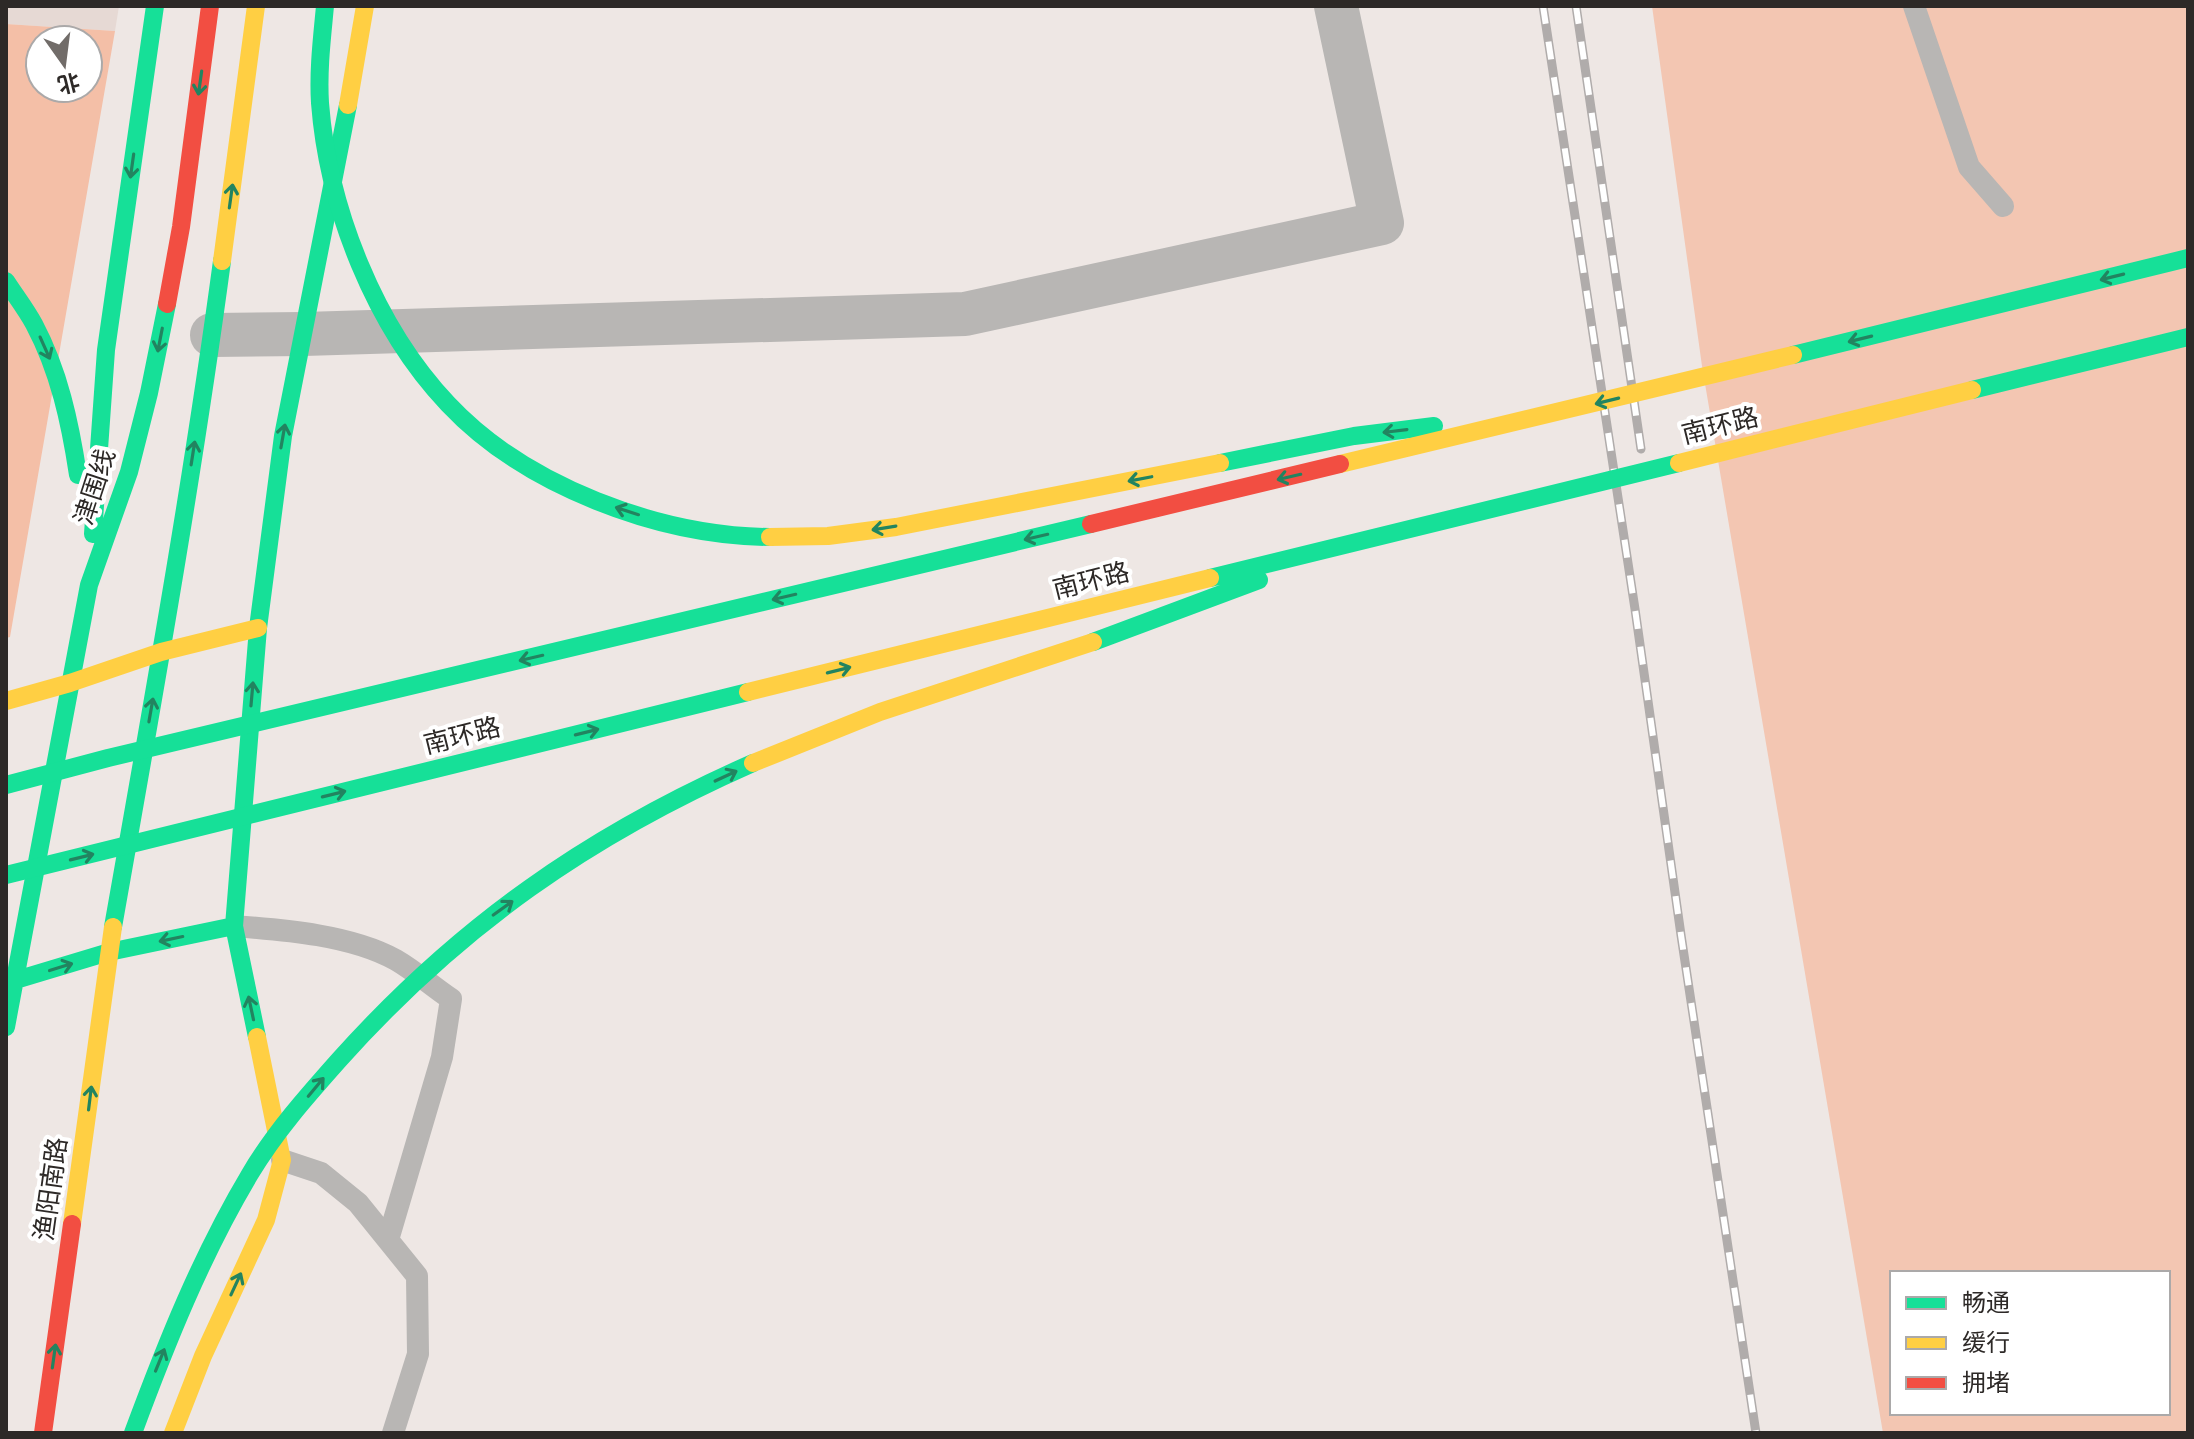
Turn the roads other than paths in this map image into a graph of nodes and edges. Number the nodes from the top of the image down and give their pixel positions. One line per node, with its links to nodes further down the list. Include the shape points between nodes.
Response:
1 (155, 6): 16 (main road, one-way to 16, via 106,350)
2 (210, 6): 16 (main road, 津围线, one-way to 16, via 181,227 152,380 129,472)
3 (256, 6): 12 (main road, one-way to 3)
4 (325, 6): 14 (main road, one-way to 4, bridge, via 1353,436 958,516 836,535 761,537 636,515 558,484 491,442 436,393 397,340 363,266 328,153 320,102)
5 (365, 6): 11 (main road)
6 (1336, 6): 11 (street, via 1382,223 965,314)
7 (1914, 6): 8 (lane, via 1969,167)
8 (2003, 206)
9 (2188, 258): 14 (main road, 南环路, one-way to 14, bridge)
10 (6, 281): 16 (main road, one-way to 16, via 33,322 61,385 73,434)
11 (304, 334): 12 (street); 17 (main road, one-way to 11, via 283,436)
12 (212, 335): 18 (main road, one-way to 12)
13 (2188, 337): 15 (main road, 南环路, bridge)
14 (1556, 413): 21 (main road, 南环路, one-way to 21, bridge)
15 (1343, 546): 24 (main road, 南环路, one-way to 15, bridge); 32 (main road, one-way to 15, bridge, via 216,1234 274,1136 364,1031 422,975 557,868 649,812 817,736 1196,606)
16 (89, 585): 19 (main road, 津围线)
17 (258, 628): 18 (main road); 25 (main road, one-way to 17)
18 (161, 652): 19 (main road); 26 (main road, one-way to 18)
19 (70, 683): 20 (main road); 27 (main road, 津围线)
20 (6, 701)
21 (108, 758): 22 (main road, bridge); 23 (main road, 南环路, bridge)
22 (6, 772)
23 (6, 785)
24 (6, 875)
25 (234, 926): 26 (main road, one-way to 26); 29 (main road, one-way to 25); 30 (lane, via 354,944 395,960 451,999 442,1057)
26 (109, 952): 27 (main road, one-way to 26); 31 (main road, 渔阳南路, one-way to 26)
27 (10, 982): 28 (main road)
28 (6, 1027)
29 (282, 1160): 30 (lane, via 321,1173 358,1203); 33 (main road, one-way to 29, via 266,1220)
30 (388, 1240): 34 (lane, via 417,1276 418,1354)
31 (43, 1433)
32 (133, 1433)
33 (173, 1433)
34 (393, 1433)

